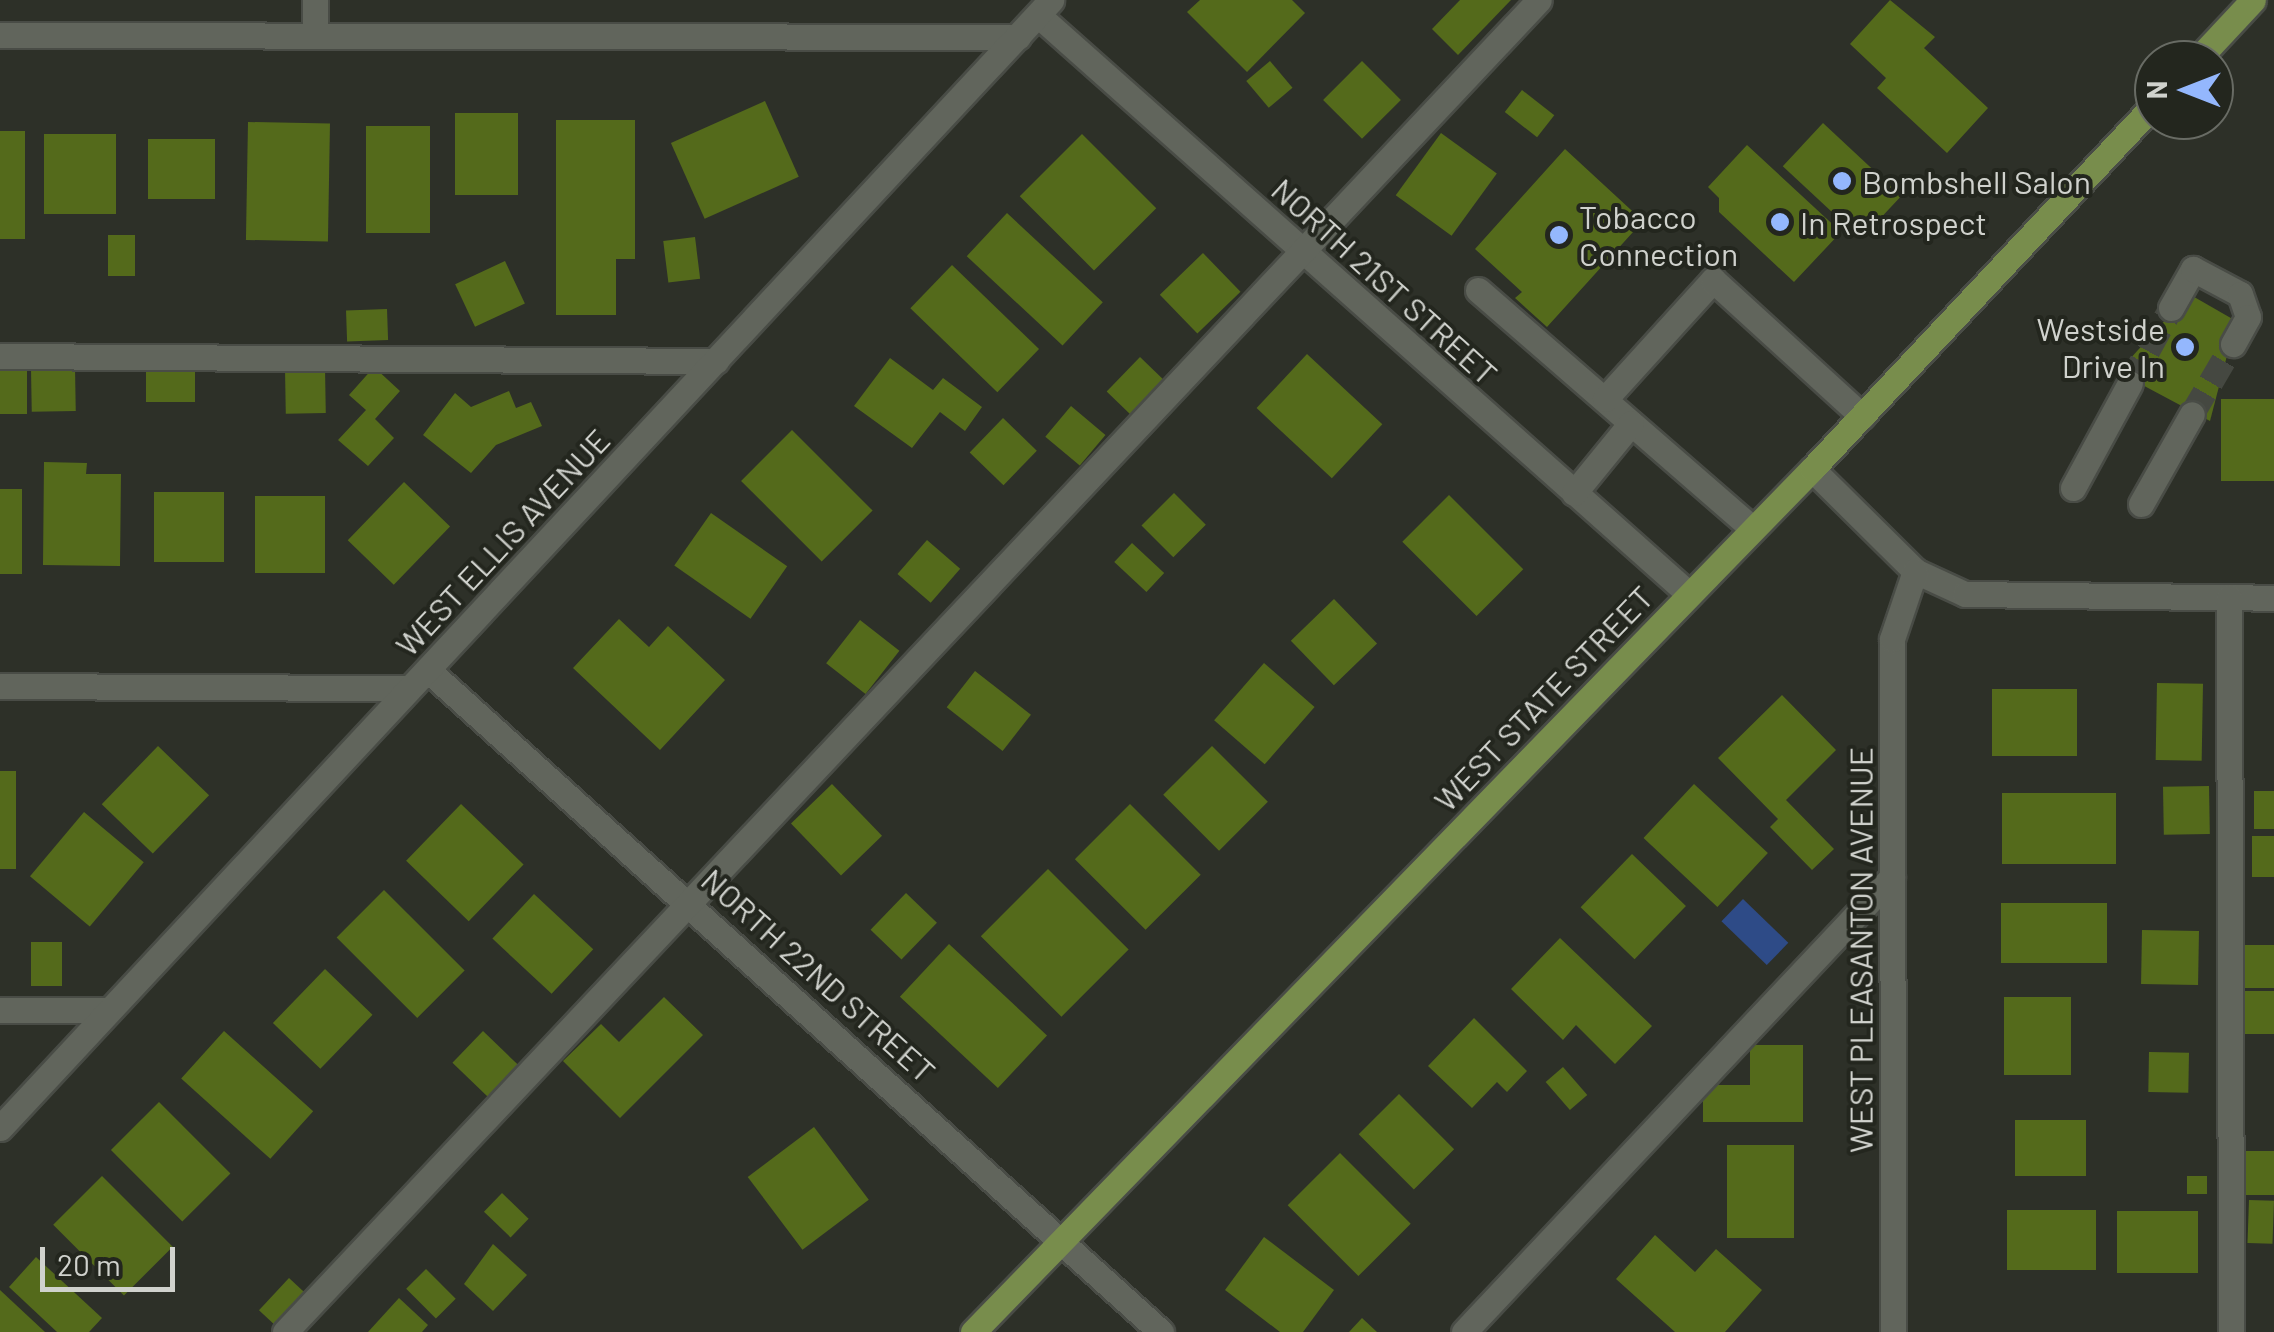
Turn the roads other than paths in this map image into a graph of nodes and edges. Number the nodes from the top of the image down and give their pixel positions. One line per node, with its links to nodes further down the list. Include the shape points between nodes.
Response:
1 (315, 0): 6 (street)
2 (1540, 0): 10 (street)
3 (2253, 0): 8 (main road)
4 (1045, 8): 7 (street, WEST ELLIS AVENUE); 10 (street, NORTH 21ST STREET)
5 (0, 35): 6 (street)
6 (315, 36): 7 (street)
7 (1018, 37): 15 (street, WEST ELLIS AVENUE)
8 (2216, 40)
9 (2134, 127): 19 (main road, WEST STATE STREET)
10 (1304, 251): 23 (street, NORTH 21ST STREET); 34 (street)
11 (1478, 290): 17 (street)
12 (2171, 308): 13 (street, via 2193,269 2248,303 2248,318)
13 (2233, 344)
14 (0, 356): 15 (street)
15 (716, 361): 30 (street, WEST ELLIS AVENUE)
16 (2130, 383): 22 (street)
17 (1605, 399): 19 (street, via 1714,280); 20 (street)
18 (2192, 414): 24 (street)
19 (1862, 416): 21 (main road, WEST STATE STREET)
20 (1630, 423): 23 (street); 25 (street)
21 (1812, 469): 25 (main road, WEST STATE STREET); 26 (street)
22 (2073, 488)
23 (1574, 493): 27 (street, NORTH 21ST STREET)
24 (2142, 504)
25 (1754, 529): 27 (main road, WEST STATE STREET)
26 (1916, 572): 28 (street, via 1965,594); 33 (street, WEST PLEASANTON AVENUE, via 1892,639)
27 (1689, 594): 38 (main road, WEST STATE STREET)
28 (2229, 597): 29 (street); 44 (street)
29 (2274, 598)
30 (430, 672): 32 (street, WEST ELLIS AVENUE); 34 (street, NORTH 22ND STREET)
31 (0, 686): 32 (street)
32 (409, 688): 36 (street, WEST ELLIS AVENUE)
33 (1892, 877): 42 (street); 43 (street, WEST PLEASANTON AVENUE)
34 (690, 902): 38 (street, NORTH 22ND STREET); 39 (street)
35 (0, 1010): 36 (street)
36 (109, 1010): 37 (street, WEST ELLIS AVENUE)
37 (0, 1128)
38 (1060, 1239): 40 (main road, WEST STATE STREET); 41 (street, NORTH 22ND STREET)
39 (285, 1332)
40 (973, 1332)
41 (1160, 1332)
42 (1464, 1332)
43 (1893, 1332)
44 (2231, 1332)

